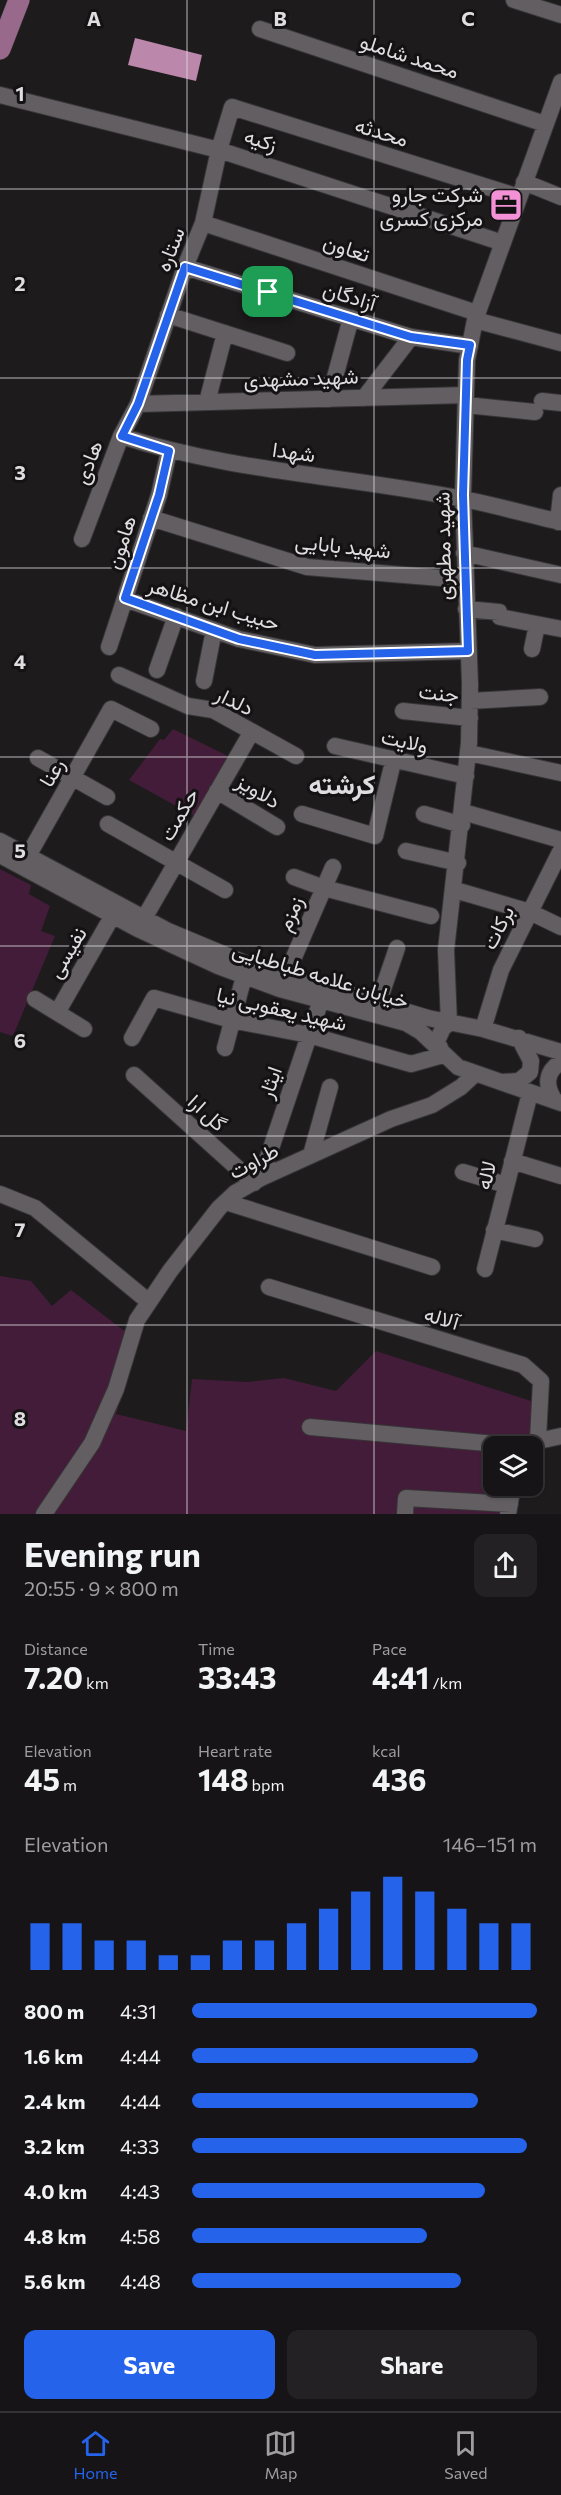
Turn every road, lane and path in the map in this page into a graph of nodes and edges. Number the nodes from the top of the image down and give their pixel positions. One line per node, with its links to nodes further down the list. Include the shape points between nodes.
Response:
1 (8, 0): 5 (main road)
2 (19, 0): 7 (main road)
3 (513, 0): 4 (street)
4 (561, 15)
5 (0, 17)
6 (260, 29): 11 (street, محمد شاملو)
7 (0, 49)
8 (561, 82): 11 (street, شهید مطهری)
9 (0, 95): 12 (street, زکیه)
10 (232, 107): 12 (street, ستاره); 13 (street, محدثه)
11 (545, 124): 13 (street, شهید مطهری)
12 (219, 150): 15 (street, ستاره); 16 (street, زکیه)
13 (521, 189): 14 (street, محدثه); 16 (street, شهید مطهری)
14 (561, 197)
15 (203, 223): 17 (street, ستاره); 19 (street, تعاون)
16 (502, 243): 19 (street, شهید مطهری)
17 (185, 267): 18 (street, ستاره); 20 (street, آزادگان)
18 (168, 315): 21 (street); 31 (street, ستاره)
19 (476, 316): 23 (street, تعاون); 24 (street, شهید مطهری)
20 (351, 318): 22 (street, آزادگان); 27 (street)
21 (225, 333): 25 (street); 29 (street)
22 (411, 337): 24 (street, آزادگان); 26 (street)
23 (561, 343)
24 (470, 345): 28 (street, شهید مطهری)
25 (287, 353)
26 (364, 398): 27 (street, شهید مشهدی); 28 (street, شهید مشهدی)
27 (329, 399): 29 (street, شهید مشهدی)
28 (466, 400): 30 (street, شهید مشهدی, via 539,406); 35 (street, شهید مطهری)
29 (207, 402): 31 (street, شهید مشهدی)
30 (561, 403)
31 (138, 404): 32 (street, هادی)
32 (122, 436): 33 (street, شهدا); 38 (street, هادی)
33 (169, 451): 35 (street, شهدا, via 260,469); 36 (street, هامون)
34 (561, 495): 37 (street)
35 (463, 498): 37 (street, شهدا); 39 (street, شهید مطهری)
36 (151, 518): 41 (street, شهید بابایی, via 307,567); 42 (street, هامون)
37 (559, 522)
38 (82, 539)
39 (464, 553): 40 (street); 41 (street, شهید مطهری)
40 (561, 575)
41 (465, 580): 43 (street, شهید مطهری)
42 (125, 598): 44 (street, حبیب ابن مظاهر); 48 (street, هامون)
43 (466, 609): 45 (street, via 499,612 500,616); 50 (street, شهید مطهری)
44 (176, 616): 47 (street, حبیب ابن مظاهر); 51 (street)
45 (537, 625): 46 (street); 49 (street)
46 (561, 629)
47 (214, 630): 50 (street, حبیب ابن مظاهر, via 315,655); 53 (street)
48 (109, 646)
49 (532, 649)
50 (468, 651): 55 (street, شهید مطهری)
51 (157, 670)
52 (119, 675): 59 (street, دلدار, via 188,706 213,710)
53 (204, 681)
54 (540, 697): 55 (street)
55 (470, 701): 57 (street, شهید مطهری)
56 (403, 711): 57 (street, جنت)
57 (470, 718): 61 (street, شهید مطهری)
58 (151, 729): 67 (street, رعنا, via 111,709)
59 (251, 733): 62 (street, دلدار); 68 (street, حکمت)
60 (335, 746): 64 (street, ولایت)
61 (469, 753): 65 (street); 66 (street, شهید مطهری)
62 (296, 756)
63 (38, 758): 67 (street)
64 (393, 762): 66 (street, ولایت); 70 (street, via 375,836)
65 (561, 773)
66 (466, 776): 72 (street, شهید مطهری)
67 (74, 778): 69 (street); 80 (street, رعنا)
68 (217, 791): 74 (street, دلاویز); 81 (street, حکمت)
69 (107, 797)
70 (302, 814)
71 (424, 814): 72 (street)
72 (462, 819): 75 (street); 82 (street, شهید مطهری)
73 (108, 824): 81 (street)
74 (278, 827)
75 (561, 840)
76 (0, 841): 80 (street, خیابان علامه طباطبایی)
77 (406, 851): 82 (street)
78 (0, 855): 80 (street, خیابان علامه طباطبایی)
79 (559, 856): 89 (street, برکات)
80 (25, 861): 88 (street, خیابان علامه طباطبایی)
81 (176, 863): 86 (street); 91 (street, حکمت)
82 (458, 863): 87 (street, شهید مطهری)
83 (333, 867): 85 (street, زمزم)
84 (294, 877): 85 (street)
85 (324, 888): 90 (street); 95 (street, زمزم)
86 (225, 890)
87 (455, 890): 89 (street); 101 (street, شهید مطهری, via 447,950)
88 (116, 911): 91 (street, خیابان علامه طباطبایی); 99 (street, نفیسی)
89 (530, 912): 92 (street); 103 (street, برکات, via 501,970)
90 (431, 916)
91 (141, 924): 94 (street, خیابان علامه طباطبایی)
92 (561, 927)
93 (397, 948): 98 (street)
94 (245, 970): 95 (street, خیابان علامه طباطبایی); 100 (street)
95 (282, 983): 96 (street, خیابان علامه طباطبایی)
96 (322, 995): 98 (street, خیابان علامه طباطبایی); 104 (street, ایثار); 109 (street, خیابان علامه طباطبایی, via 406,1023 421,1032)
97 (35, 999): 99 (street)
98 (378, 1004): 101 (street, خیابان علامه طباطبایی)
99 (58, 1011): 102 (street)
100 (231, 1020): 104 (street, شهید یعقوبی نیا); 105 (street, شهید یعقوبی نیا, via 154,998); 107 (street)
101 (449, 1023): 103 (street, خیابان علامه طباطبایی); 109 (street, via 442,1028 437,1041)
102 (84, 1029)
103 (483, 1029): 106 (street, خیابان علامه طباطبایی)
104 (309, 1035): 109 (street, شهید یعقوبی نیا, via 411,1064); 121 (street, ایثار)
105 (132, 1038)
106 (519, 1038): 108 (street, خیابان علامه طباطبایی); 113 (street, via 531,1061 530,1072 519,1081)
107 (225, 1048)
108 (561, 1052)
109 (443, 1055): 111 (street, خیابان علامه طباطبایی)
110 (561, 1062): 116 (street, via 548,1078 549,1092)
111 (475, 1074): 113 (street, خیابان علامه طباطبایی); 117 (street, طراوت, via 432,1105)
112 (134, 1075): 121 (street, گل ارا)
113 (495, 1082): 115 (street, خیابان علامه طباطبایی)
114 (330, 1087): 117 (street)
115 (530, 1093): 116 (street, خیابان علامه طباطبایی); 118 (street, لاله)
116 (558, 1102)
117 (311, 1155): 121 (street, طراوت)
118 (512, 1161): 120 (street); 122 (street, لاله)
119 (463, 1172): 122 (street)
120 (561, 1176)
121 (257, 1180): 124 (street, طراوت)
122 (506, 1185): 125 (street, لاله)
123 (0, 1194): 130 (street, via 35,1208)
124 (225, 1202): 127 (street); 130 (street, طراوت)
125 (494, 1230): 126 (street); 128 (street, لاله)
126 (535, 1239)
127 (432, 1267)
128 (485, 1269)
129 (269, 1287): 132 (street, آلاله, via 523,1365 541,1381)
130 (150, 1302): 137 (street, طراوت, via 137,1320 116,1389 92,1443)
131 (310, 1426): 135 (street)
132 (538, 1436)
133 (561, 1436): 134 (street)
134 (543, 1438)
135 (483, 1443)
136 (509, 1509): 138 (street, via 406,1498)
137 (44, 1514)
138 (405, 1514)

